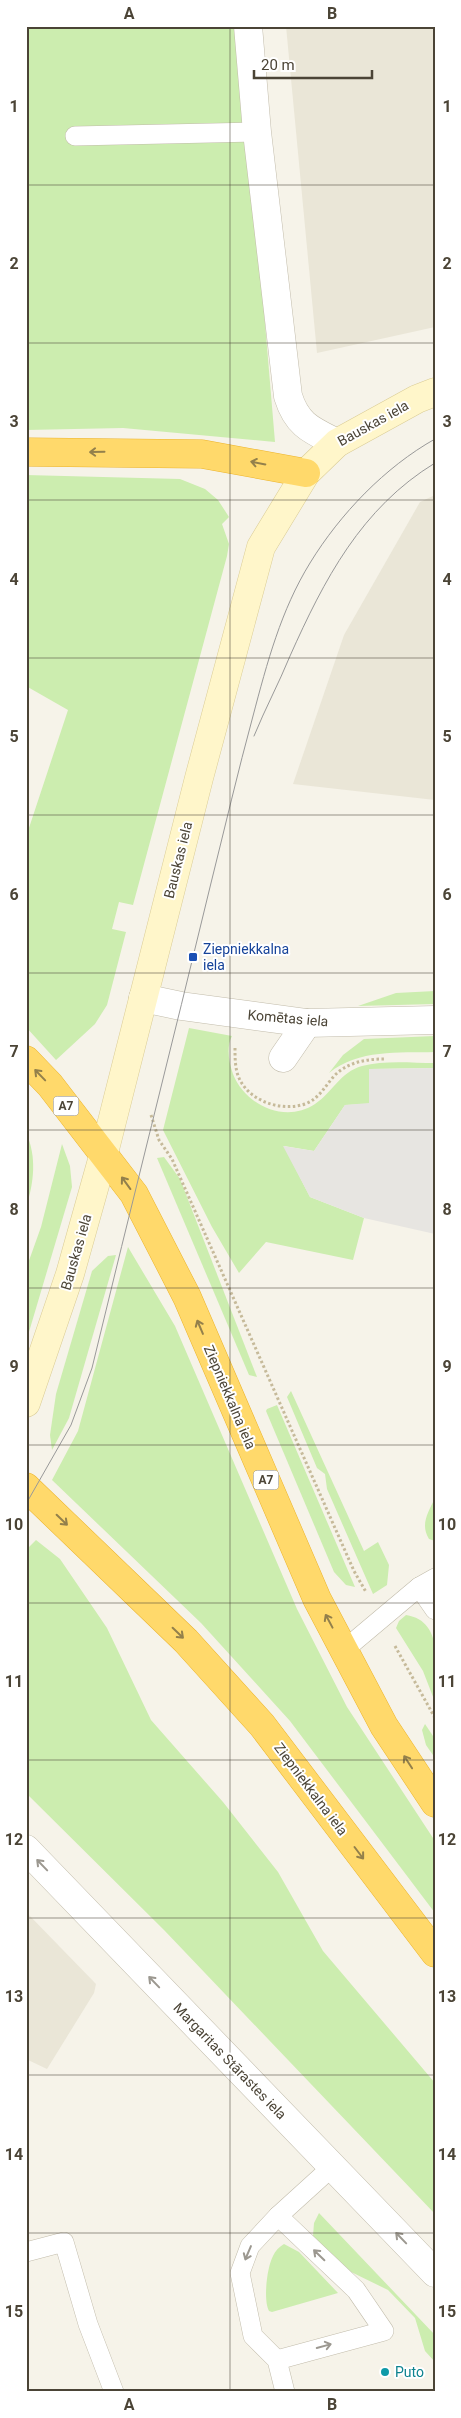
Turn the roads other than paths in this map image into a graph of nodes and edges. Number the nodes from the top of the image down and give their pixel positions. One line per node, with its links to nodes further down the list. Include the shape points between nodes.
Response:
1 (248, 26): 2 (street)
2 (257, 132): 3 (lane); 5 (street, via 292,412 306,428)
3 (75, 136)
4 (435, 392): 5 (street, Bauskas iela)
5 (336, 443): 7 (street, Bauskas iela)
6 (26, 452): 7 (highway, one-way to 6, via 202,454)
7 (306, 473): 8 (street, Bauskas iela, via 261,547)
8 (143, 998): 10 (street, Komētas iela); 13 (street, Bauskas iela)
9 (435, 1020): 10 (street, Komētas iela)
10 (307, 1023): 11 (street)
11 (283, 1058)
12 (26, 1060): 13 (highway, A7, one-way to 12)
13 (104, 1153): 14 (street, Bauskas iela, via 70,1274); 18 (highway, Ziepniekkalna iela / A7, one-way to 13, via 318,1599 188,1297 134,1194)
14 (26, 1403)
15 (26, 1487): 21 (highway, Ziepniekkalna iela, one-way to 21, via 186,1641 262,1725)
16 (427, 1583): 17 (lane); 18 (lane)
17 (435, 1610)
18 (344, 1650): 19 (highway, Ziepniekkalna iela / A7, one-way to 18, via 384,1726)
19 (435, 1803)
20 (26, 1849): 22 (street, Margaritas Stārastes iela, one-way to 20)
21 (435, 1953)
22 (332, 2167): 23 (lane); 25 (street, Margaritas Stārastes iela, one-way to 22)
23 (278, 2216): 26 (lane, one-way to 26, via 250,2246 240,2273 253,2336); 26 (lane, one-way to 23, via 384,2331 356,2290)
24 (26, 2252): 27 (lane, via 64,2242 88,2324)
25 (435, 2273)
26 (277, 2360): 28 (lane)
27 (114, 2392)
28 (284, 2392)

